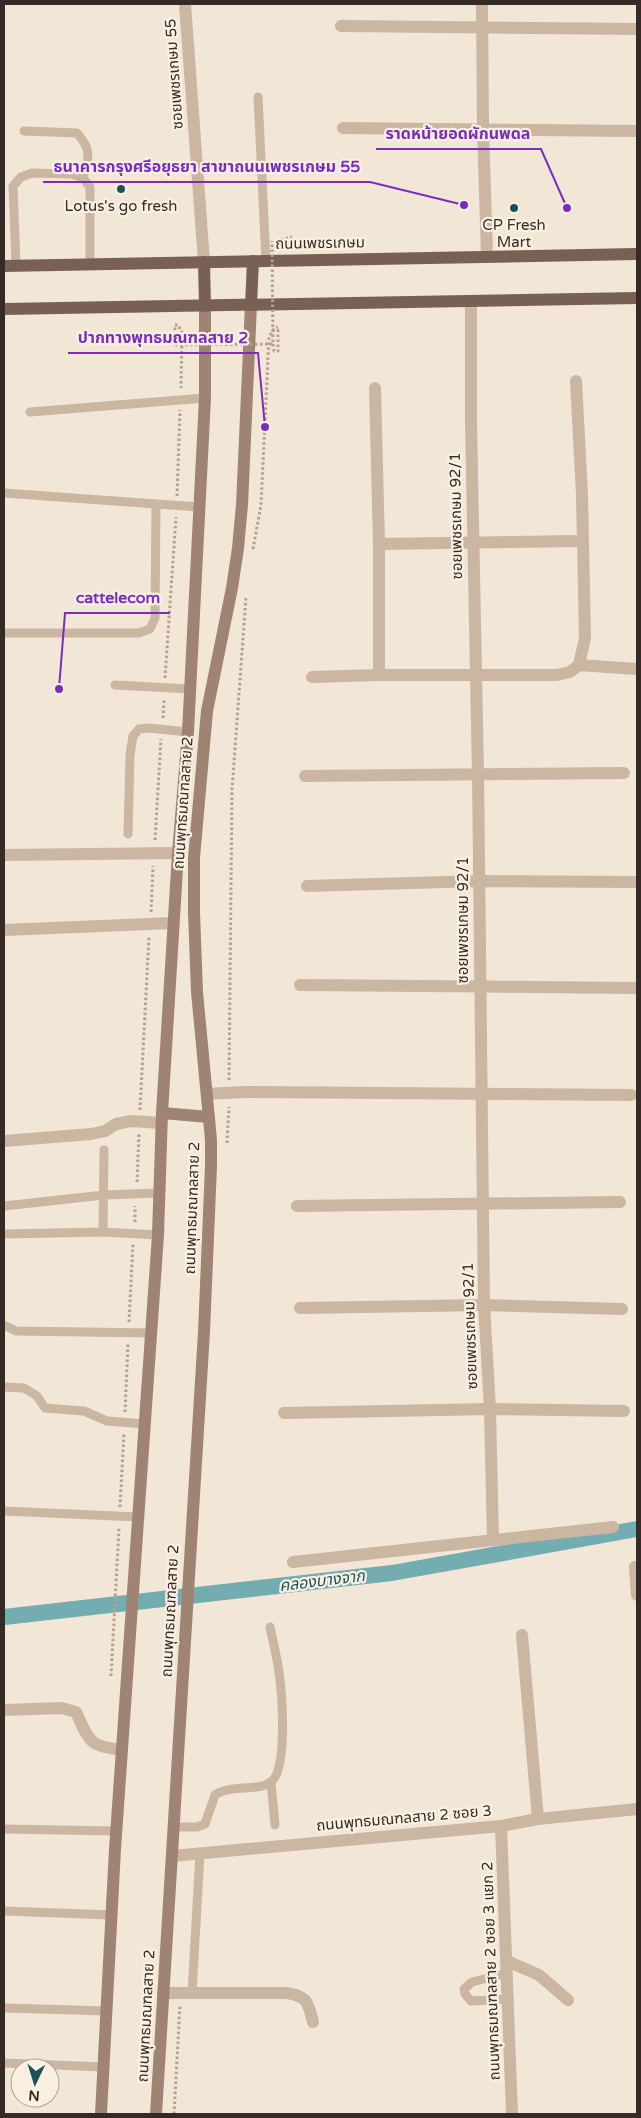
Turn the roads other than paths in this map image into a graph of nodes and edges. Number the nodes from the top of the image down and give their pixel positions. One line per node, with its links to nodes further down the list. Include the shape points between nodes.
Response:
1 (184, 4): 16 (street, ซอยเพชรเกษม 55)
2 (482, 4): 4 (street)
3 (341, 26): 4 (street)
4 (482, 27): 5 (street); 8 (street)
5 (637, 29)
6 (258, 97): 15 (lane)
7 (343, 128): 8 (street)
8 (482, 130): 10 (street); 13 (street)
9 (24, 131): 11 (lane, via 77,133 87,145 88,158)
10 (637, 131)
11 (83, 178): 17 (lane, via 90,187); 18 (lane, via 72,174 32,173 21,177 13,186)
12 (637, 254): 13 (main road, ถนนเพชรเกษม)
13 (487, 256): 15 (main road, ถนนเพชรเกษม)
14 (253, 261): 15 (main road, ถนนเพชรเกษม); 16 (main road, ถนนเพชรเกษม); 21 (main road)
15 (266, 261)
16 (204, 262): 17 (main road, ถนนเพชรเกษม); 22 (main road)
17 (90, 264): 18 (main road, ถนนเพชรเกษม)
18 (10, 266)
19 (637, 298): 20 (main road)
20 (471, 301): 21 (main road); 32 (street, ซอยเพชรเกษม 92/1)
21 (251, 305): 22 (main road); 58 (main road, ถนนพุทธมณฑลสาย 2, via 238,548 207,711 194,858 194,951)
22 (205, 306): 23 (main road); 26 (main road, ถนนพุทธมณฑลสาย 2)
23 (4, 309)
24 (576, 381): 31 (street)
25 (375, 388): 33 (street)
26 (205, 398): 27 (lane); 30 (main road, ถนนพุทธมณฑลสาย 2)
27 (30, 412)
28 (4, 493): 29 (lane)
29 (156, 504): 30 (lane); 34 (lane, via 155,618 150,629 139,633)
30 (200, 507): 41 (main road, ถนนพุทธมณฑลสาย 2)
31 (582, 541): 32 (street); 35 (street, via 585,638)
32 (473, 542): 33 (street); 38 (street, ซอยเพชรเกษม 92/1)
33 (379, 544): 37 (street)
34 (4, 633)
35 (579, 665): 36 (street); 38 (street, via 570,672 557,675)
36 (637, 669)
37 (379, 675): 38 (street); 39 (street)
38 (477, 675): 43 (street, ซอยเพชรเกษม 92/1)
39 (312, 677)
40 (115, 685): 41 (lane)
41 (190, 689): 42 (main road, ถนนพุทธมณฑลสาย 2)
42 (188, 732): 46 (lane, via 149,728 139,729 133,736); 47 (main road, ถนนพุทธมณฑลสาย 2)
43 (478, 773): 44 (street); 45 (street); 49 (street, ซอยเพชรเกษม 92/1)
44 (624, 773)
45 (305, 776)
46 (128, 834)
47 (178, 853): 48 (street); 52 (main road, ถนนพุทธมณฑลสาย 2)
48 (4, 856)
49 (480, 880): 50 (street); 51 (street); 55 (street, ซอยเพชรเกษม 92/1)
50 (637, 882)
51 (307, 886)
52 (173, 922): 53 (street); 61 (main road, ถนนพุทธมณฑลสาย 2)
53 (4, 930)
54 (300, 985): 55 (street)
55 (480, 986): 56 (street); 57 (street, ซอยเพชรเกษม 92/1)
56 (637, 988)
57 (482, 1092): 58 (street); 59 (street); 67 (street, ซอยเพชรเกษม 92/1)
58 (207, 1094): 60 (main road, ถนนพุทธมณฑลสาย 2)
59 (631, 1095)
60 (209, 1117): 61 (main road); 99 (main road, ถนนพุทธมณฑลสาย 2, via 211,1176)
61 (161, 1118): 62 (street, via 116,1124 92,1134); 64 (main road, ถนนพุทธมณฑลสาย 2)
62 (4, 1141)
63 (104, 1150): 65 (lane)
64 (159, 1193): 65 (lane); 72 (main road, ถนนพุทธมณฑลสาย 2)
65 (104, 1195): 68 (lane); 70 (lane)
66 (620, 1202): 67 (street)
67 (484, 1203): 69 (street); 73 (street, ซอยเพชรเกษม 92/1)
68 (4, 1206)
69 (297, 1206)
70 (103, 1232): 71 (lane); 72 (lane)
71 (4, 1234)
72 (158, 1235): 77 (main road, ถนนพุทธมณฑลสาย 2)
73 (484, 1305): 74 (street); 75 (street); 79 (street, ซอยเพชรเกษม 92/1)
74 (300, 1308)
75 (622, 1309)
76 (4, 1325): 77 (lane, via 16,1331)
77 (151, 1333): 82 (main road, ถนนพุทธมณฑลสาย 2)
78 (4, 1387): 82 (lane, via 24,1388 37,1396 45,1408 84,1411 107,1421)
79 (490, 1410): 80 (street); 81 (street); 86 (street, ซอยเพชรเกษม 92/1)
80 (624, 1411)
81 (284, 1413)
82 (145, 1424): 84 (main road, ถนนพุทธมณฑลสาย 2)
83 (4, 1511): 84 (lane)
84 (138, 1522): 93 (main road, ถนนพุทธมณฑลสาย 2)
85 (614, 1527): 86 (street)
86 (493, 1540): 87 (street)
87 (293, 1562)
88 (636, 1567): 89 (street)
89 (637, 1595)
90 (270, 1627): 94 (lane, via 282,1696 280,1758 277,1774)
91 (522, 1634): 96 (street)
92 (4, 1710): 93 (street, via 61,1708 76,1712 84,1732 100,1748)
93 (122, 1750): 101 (main road, ถนนพุทธมณฑลสาย 2)
94 (271, 1782): 97 (lane); 99 (lane, via 220,1792 215,1795 205,1824)
95 (637, 1809): 96 (street, ถนนพุทธมณฑลสาย 2 ซอย 3)
96 (538, 1819): 98 (street, ถนนพุทธมณฑลสาย 2 ซอย 3)
97 (275, 1825)
98 (501, 1826): 102 (street, ถนนพุทธมณฑลสาย 2 ซอย 3); 106 (street, ถนนพุทธมณฑลสาย 2 ซอย 3 แยก 2)
99 (174, 1827): 103 (main road, ถนนพุทธมณฑลสาย 2)
100 (4, 1829): 101 (lane)
101 (116, 1831): 105 (main road, ถนนพุทธมณฑลสาย 2)
102 (200, 1853): 103 (street, ถนนพุทธมณฑลสาย 2 ซอย 3); 108 (lane)
103 (172, 1856): 107 (main road, ถนนพุทธมณฑลสาย 2)
104 (4, 1911): 105 (lane)
105 (112, 1915): 112 (main road, ถนนพุทธมณฑลสาย 2)
106 (507, 1967): 109 (street, ถนนพุทธมณฑลสาย 2 ซอย 3 แยก 2); 109 (lane, via 472,1982 464,1989 464,1994 471,2001); 110 (street, via 539,1975)
107 (163, 1993): 108 (street); 117 (main road, ถนนพุทธมณฑลสาย 2)
108 (192, 1993): 113 (street, via 298,1994 308,2004)
109 (509, 1999): 118 (street, ถนนพุทธมณฑลสาย 2 ซอย 3 แยก 2)
110 (568, 2000)
111 (6, 2008): 112 (lane)
112 (107, 2011): 115 (main road, ถนนพุทธมณฑลสาย 2)
113 (313, 2022)
114 (4, 2063): 115 (lane)
115 (104, 2068): 116 (main road, ถนนพุทธมณฑลสาย 2)
116 (101, 2114)
117 (156, 2114)
118 (512, 2114)

